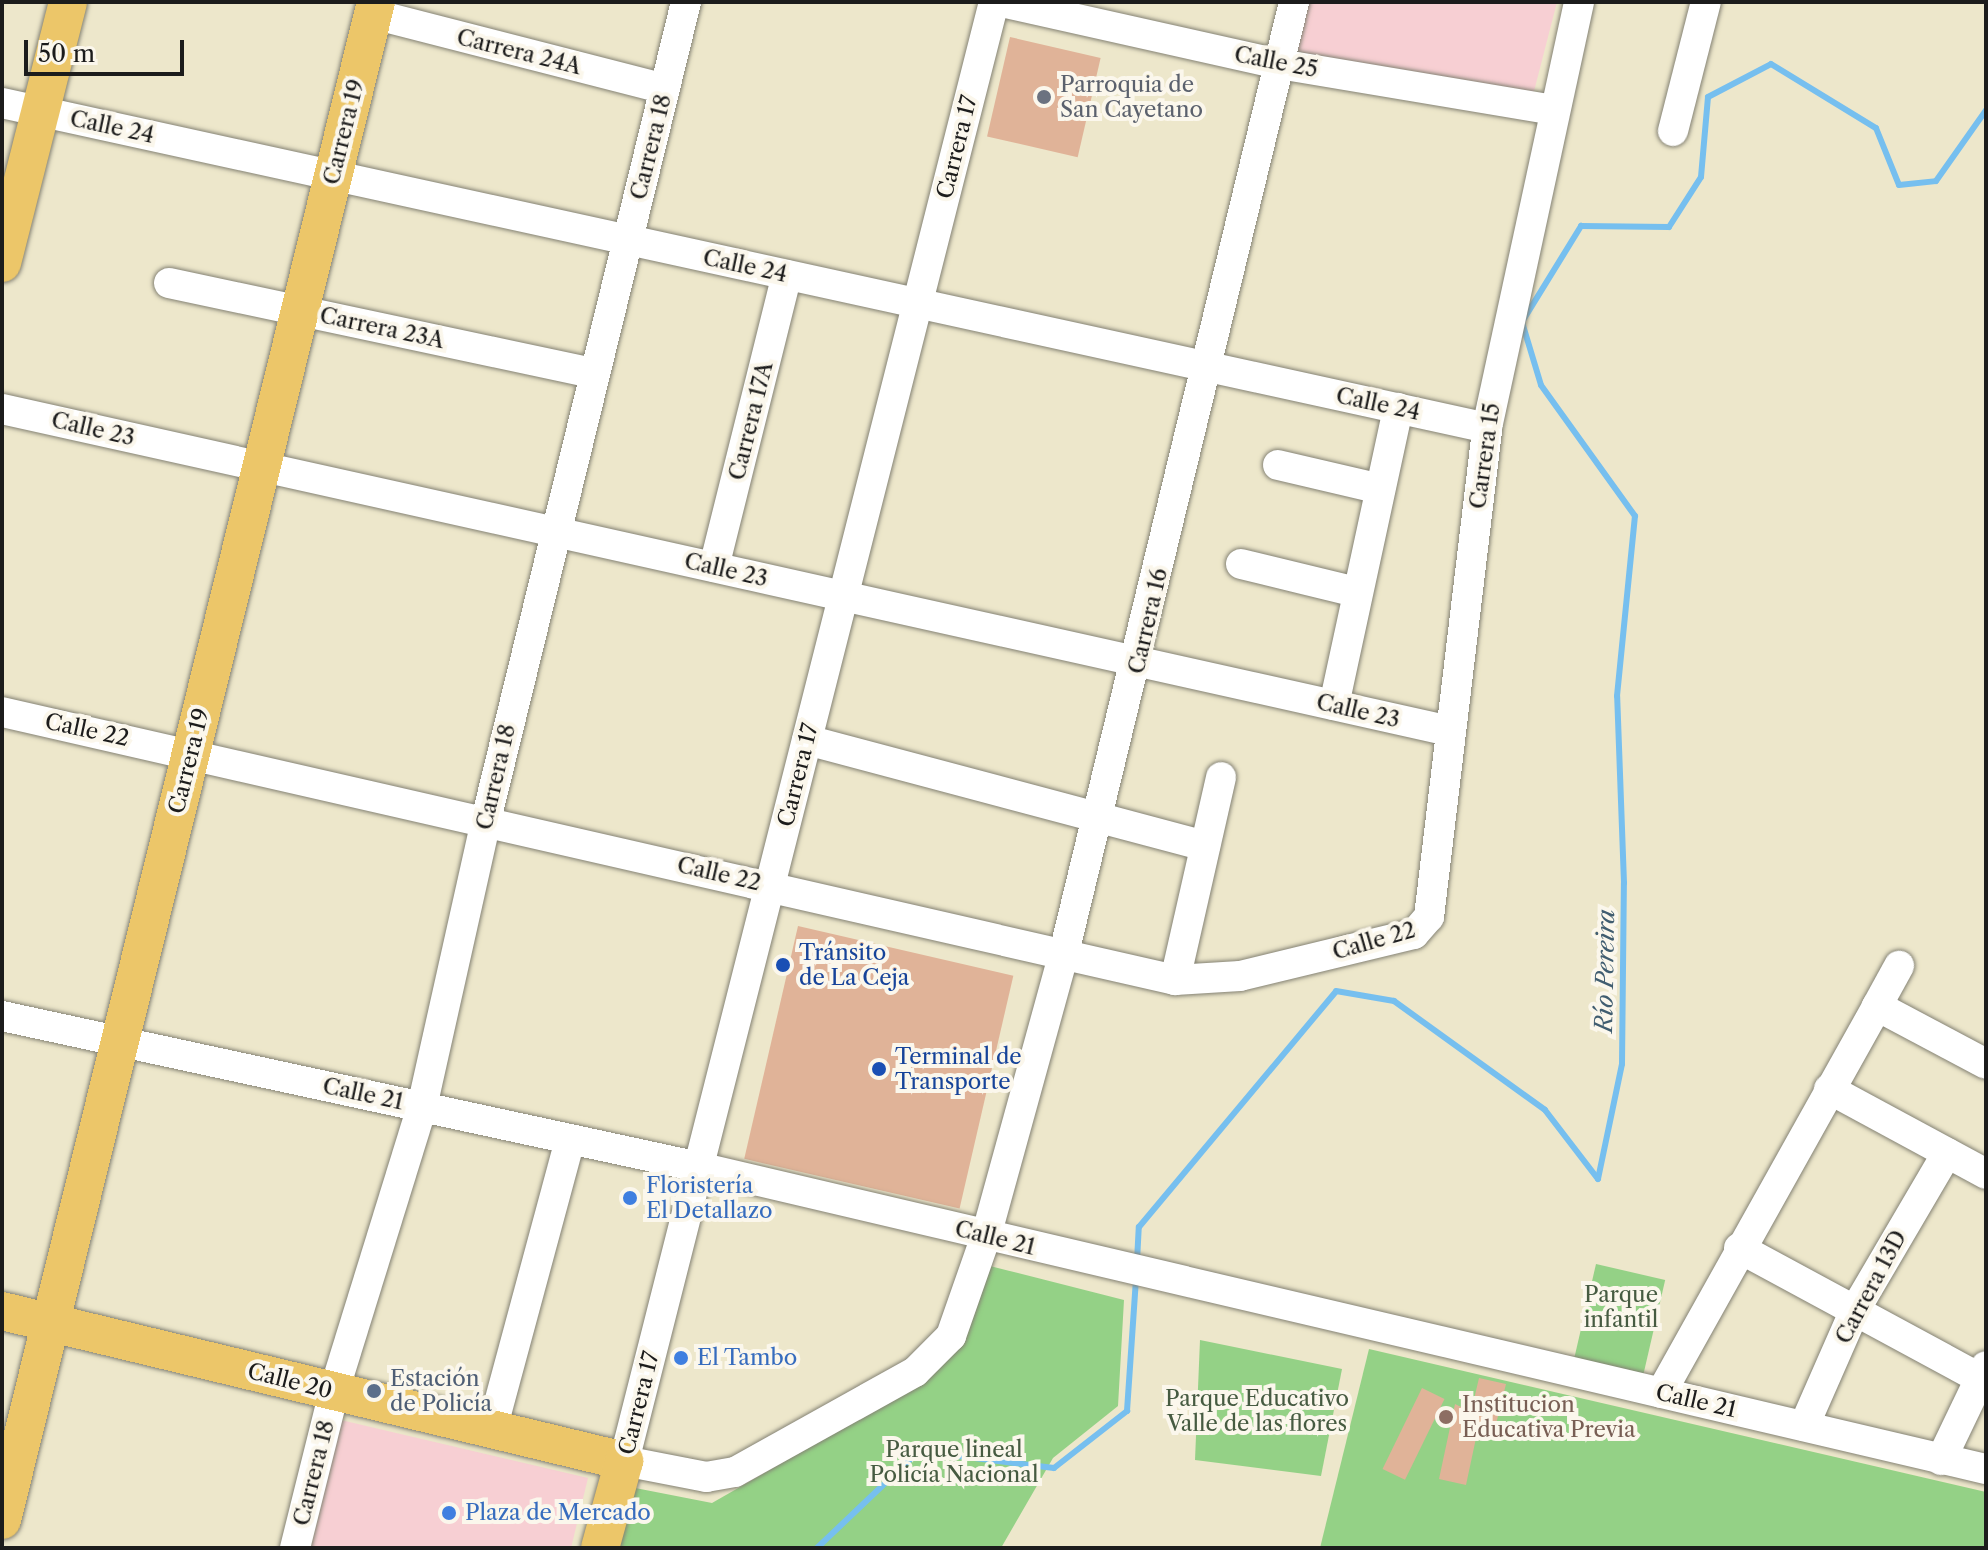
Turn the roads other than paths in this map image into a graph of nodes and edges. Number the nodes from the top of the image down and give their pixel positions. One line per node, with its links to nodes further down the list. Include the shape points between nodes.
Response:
1 (68, 2): 13 (main road)
2 (686, 2): 10 (street, Carrera 18)
3 (994, 2): 20 (street, Carrera 17)
4 (1001, 2): 9 (street, Calle 25)
5 (1294, 2): 9 (street, Carrera 16)
6 (1579, 2): 12 (street, Carrera 15)
7 (1706, 2): 14 (street)
8 (375, 8): 10 (street, Carrera 24A); 15 (main road, Carrera 19)
9 (1279, 64): 12 (street, Calle 25); 22 (street, Carrera 16)
10 (665, 89): 16 (street, Carrera 18)
11 (2, 103): 13 (street, Calle 24)
12 (1554, 110): 26 (street, Carrera 15)
13 (40, 112): 15 (street, Calle 24); 17 (main road)
14 (1673, 131)
15 (334, 176): 16 (street, Calle 24); 21 (main road, Carrera 19)
16 (628, 240): 18 (street, Calle 24); 23 (street, Carrera 18)
17 (2, 263)
18 (787, 275): 20 (street, Calle 24); 32 (street, Carrera 17A)
19 (169, 283): 21 (street, Carrera 23A)
20 (917, 304): 22 (street, Calle 24); 34 (street, Carrera 17)
21 (300, 310): 23 (street, Carrera 23A); 28 (main road, Carrera 19)
22 (1207, 366): 24 (street, Calle 24); 35 (street, Carrera 16)
23 (594, 373): 30 (street, Carrera 18)
24 (1398, 408): 26 (street, Calle 24); 29 (street)
25 (2, 409): 28 (street, Calle 23)
26 (1487, 428): 38 (street, Carrera 15)
27 (1278, 465): 29 (street)
28 (262, 467): 30 (street, Calle 23); 40 (main road, Carrera 19)
29 (1380, 489): 33 (street)
30 (555, 532): 32 (street, Calle 23); 43 (street, Carrera 18)
31 (1241, 564): 33 (street)
32 (714, 567): 34 (street, Calle 23)
33 (1356, 592): 36 (street)
34 (843, 596): 35 (street, Calle 23); 39 (street, Carrera 17)
35 (1139, 662): 36 (street, Calle 23); 42 (street, Carrera 16)
36 (1334, 705): 38 (street, Calle 23)
37 (2, 712): 40 (street, Calle 22)
38 (1450, 731): 46 (street, Carrera 15)
39 (807, 740): 42 (street); 45 (street, Carrera 17)
40 (191, 753): 43 (street, Calle 22); 52 (main road, Carrera 19)
41 (1221, 777): 44 (street)
42 (1099, 819): 44 (street); 47 (street, Carrera 16)
43 (486, 820): 45 (street, Calle 22); 55 (street, Carrera 18)
44 (1205, 846): 49 (street)
45 (770, 886): 47 (street, Calle 22); 58 (street, Carrera 17)
46 (1429, 917): 49 (street, Calle 22, via 1414,934 1240,976)
47 (1063, 957): 49 (street, Calle 22); 60 (street, Carrera 16)
48 (1899, 966): 50 (street)
49 (1175, 980)
50 (1877, 1006): 53 (street); 54 (street)
51 (2, 1016): 52 (street, Calle 21)
52 (120, 1041): 55 (street, Calle 21); 64 (main road, Carrera 19)
53 (1986, 1064)
54 (1829, 1089): 57 (street); 61 (street)
55 (422, 1107): 56 (street, Calle 21); 66 (street, Carrera 18)
56 (570, 1139): 58 (street, Calle 21); 69 (street)
57 (1947, 1153): 59 (street); 62 (street, Carrera 13D)
58 (699, 1167): 60 (street, Calle 21); 71 (street, Carrera 17)
59 (1986, 1174)
60 (986, 1236): 67 (street, Calle 21); 71 (street, Carrera 16, via 951,1336 915,1372 735,1472 706,1477)
61 (1739, 1248): 62 (street); 67 (street)
62 (1855, 1310): 65 (street); 68 (street, Carrera 13D)
63 (2, 1311): 64 (main road, Calle 20)
64 (51, 1323): 66 (main road, Calle 20); 73 (main road, Carrera 19)
65 (1982, 1372): 70 (street)
66 (334, 1391): 69 (main road, Calle 20); 74 (street, Carrera 18)
67 (1661, 1393): 68 (street, Calle 21)
68 (1804, 1426): 70 (street, Calle 21)
69 (492, 1429): 71 (main road, Calle 20)
70 (1941, 1460): 72 (street, Calle 21)
71 (624, 1461): 75 (main road, Carrera 17)
72 (1986, 1469)
73 (2, 1520)
74 (295, 1548)
75 (600, 1548)

